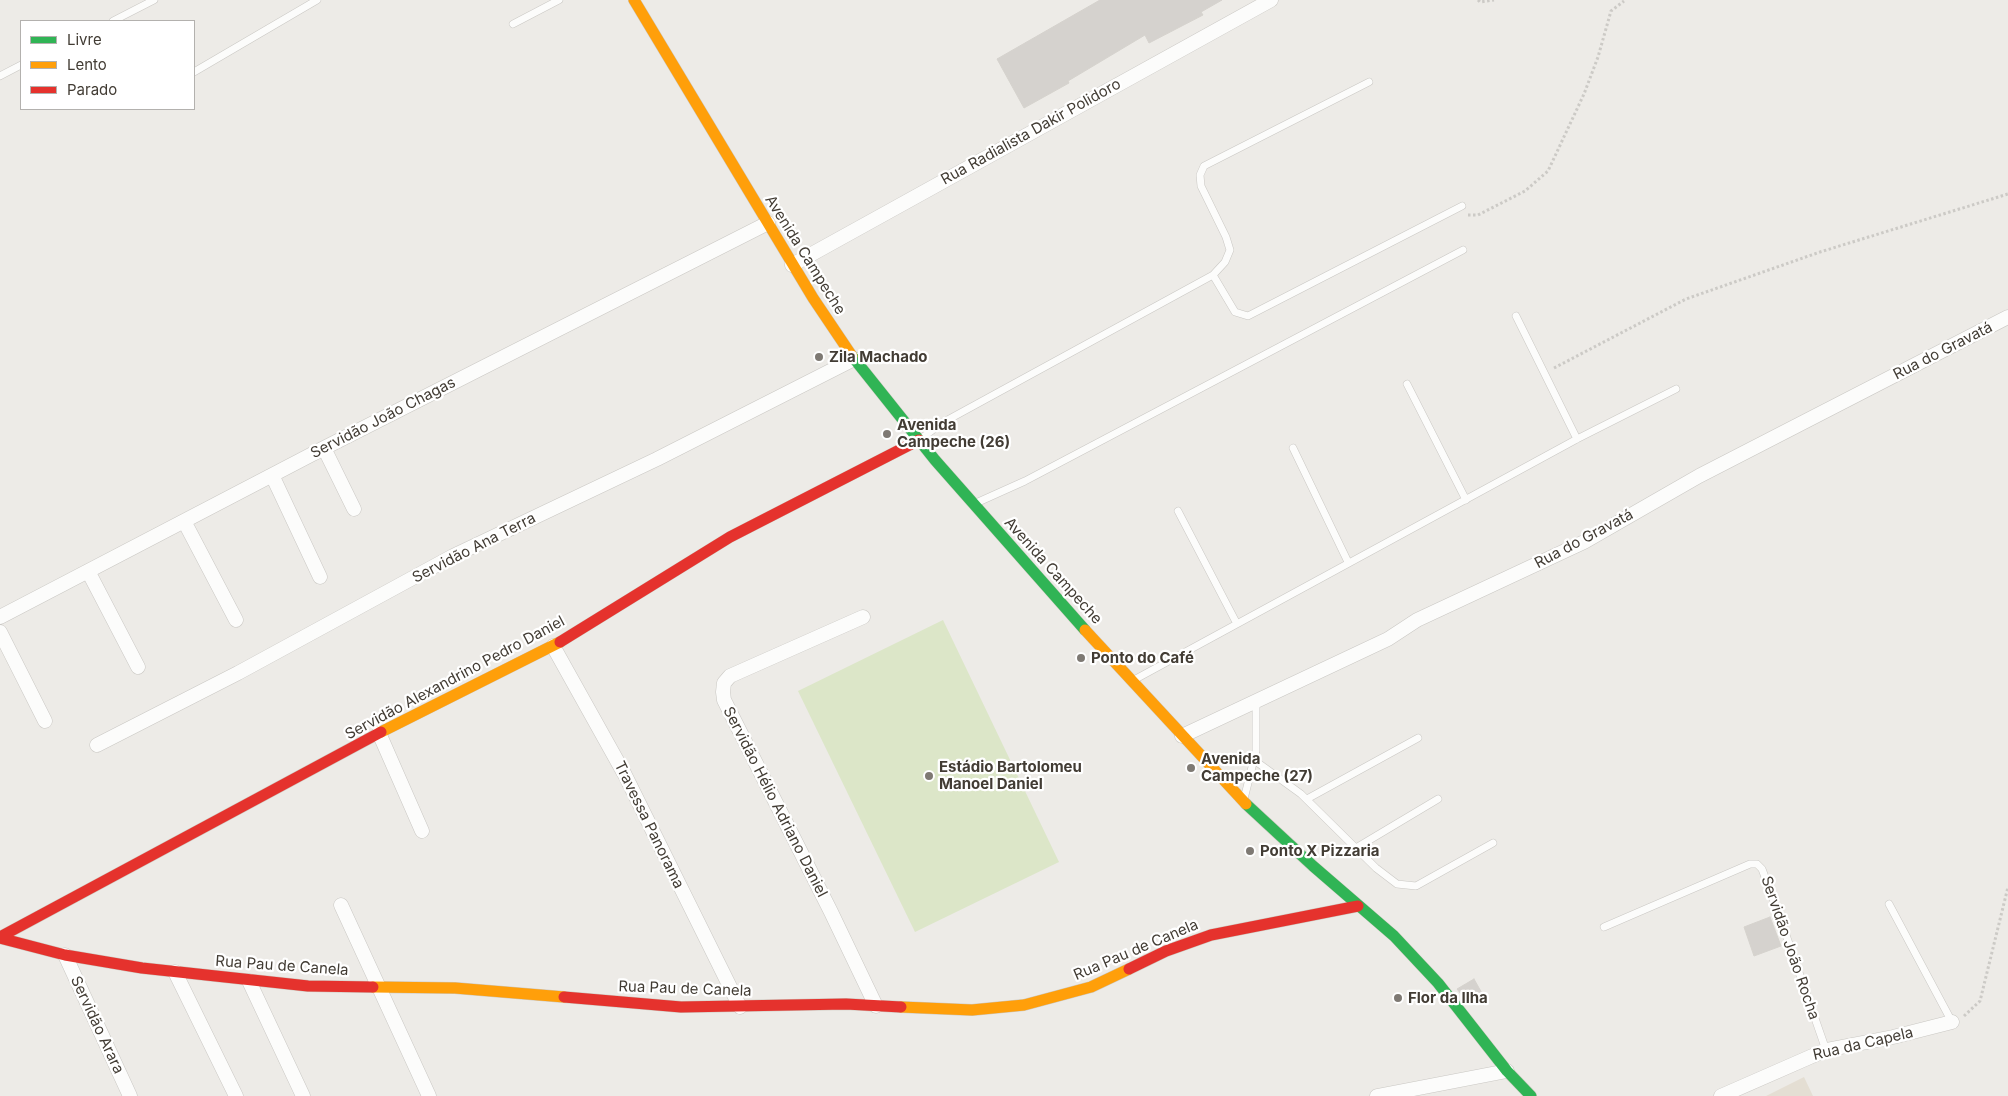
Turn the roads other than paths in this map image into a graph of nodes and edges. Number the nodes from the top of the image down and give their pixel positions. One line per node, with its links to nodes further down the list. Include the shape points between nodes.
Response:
1 (154, 0): 6 (lane)
2 (317, 0): 9 (lane)
3 (559, 0): 7 (lane)
4 (634, 0): 13 (street, Avenida Campeche)
5 (1271, 0): 15 (street, Rua Radialista Dakir Polidoro)
6 (115, 20)
7 (513, 24)
8 (20, 66): 10 (lane)
9 (195, 71)
10 (0, 76)
11 (1369, 82): 16 (lane, via 1204,166 1200,186 1230,250 1225,262)
12 (1459, 207): 16 (lane, via 1248,316 1235,312)
13 (768, 223): 15 (street, Avenida Campeche); 24 (street, Servidão João Chagas)
14 (1462, 250): 28 (lane, via 1026,480)
15 (792, 265): 19 (street, Avenida Campeche)
16 (1213, 275): 23 (lane, via 942,423)
17 (1516, 316): 22 (lane)
18 (2008, 317): 43 (street, Rua do Gravatá, via 1699,476 1584,542 1417,620 1388,639)
19 (854, 359): 23 (street, Avenida Campeche); 48 (street, Servidão Ana Terra, via 657,459 452,556)
20 (1407, 384): 27 (lane)
21 (1676, 389): 22 (lane)
22 (1577, 438): 27 (lane)
23 (919, 440): 28 (street, Avenida Campeche); 40 (street, Servidão Alexandrino Pedro Daniel, via 730,537)
24 (324, 448): 26 (street, Servidão João Chagas); 29 (street)
25 (1293, 448): 32 (lane)
26 (272, 476): 31 (street, Servidão João Chagas); 34 (street)
27 (1466, 500): 32 (lane)
28 (973, 504): 42 (street, Avenida Campeche)
29 (354, 509)
30 (1178, 511): 38 (lane)
31 (184, 521): 33 (street, Servidão João Chagas); 37 (street)
32 (1348, 562): 38 (lane)
33 (88, 571): 35 (street, Servidão João Chagas); 41 (street)
34 (320, 578)
35 (0, 617)
36 (863, 617): 65 (street, Servidão Hélio Adriano Daniel, via 730,676 722,692)
37 (236, 620)
38 (1238, 624): 42 (lane)
39 (0, 632): 44 (street)
40 (553, 646): 45 (street, Servidão Alexandrino Pedro Daniel); 66 (street, Travessa Panorama, via 625,775)
41 (138, 667)
42 (1132, 682): 46 (street, Avenida Campeche)
43 (1256, 701): 46 (street, Rua do Gravatá); 49 (lane)
44 (45, 721)
45 (379, 733): 53 (street); 60 (street, Servidão Alexandrino Pedro Daniel)
46 (1182, 736): 52 (street, Avenida Campeche)
47 (1418, 738): 50 (lane)
48 (98, 746)
49 (1254, 760): 50 (lane); 52 (lane)
50 (1307, 799): 55 (lane)
51 (1438, 799): 55 (lane)
52 (1244, 802): 58 (street, Avenida Campeche)
53 (422, 831)
54 (1493, 843): 55 (lane, via 1416,886 1397,884)
55 (1356, 848)
56 (1889, 904): 67 (lane)
57 (340, 905): 64 (street)
58 (1358, 906): 65 (street, Rua Pau de Canela, via 1211,935 1166,951 1091,987 1024,1004 963,1010); 69 (street, Avenida Campeche, via 1394,936 1438,983)
59 (1604, 928): 68 (lane, Servidão João Rocha, via 1750,864 1757,864 1762,869 1778,912)
60 (0, 937): 61 (street, Rua Pau de Canela)
61 (65, 955): 62 (street, Rua Pau de Canela); 70 (street, Servidão Arara)
62 (175, 972): 63 (street, Rua Pau de Canela); 71 (street)
63 (249, 981): 64 (street, Rua Pau de Canela); 72 (street)
64 (378, 987): 66 (street, Rua Pau de Canela, via 488,990 646,1005); 73 (street)
65 (876, 1006): 66 (street, Rua Pau de Canela)
66 (740, 1007)
67 (1952, 1022): 68 (street, Rua da Capela)
68 (1826, 1050): 76 (street, Rua da Capela)
69 (1507, 1071): 74 (street); 75 (street, Avenida Campeche)
70 (130, 1096)
71 (236, 1096)
72 (303, 1096)
73 (429, 1096)
74 (1377, 1096)
75 (1531, 1096)
76 (1721, 1096)

